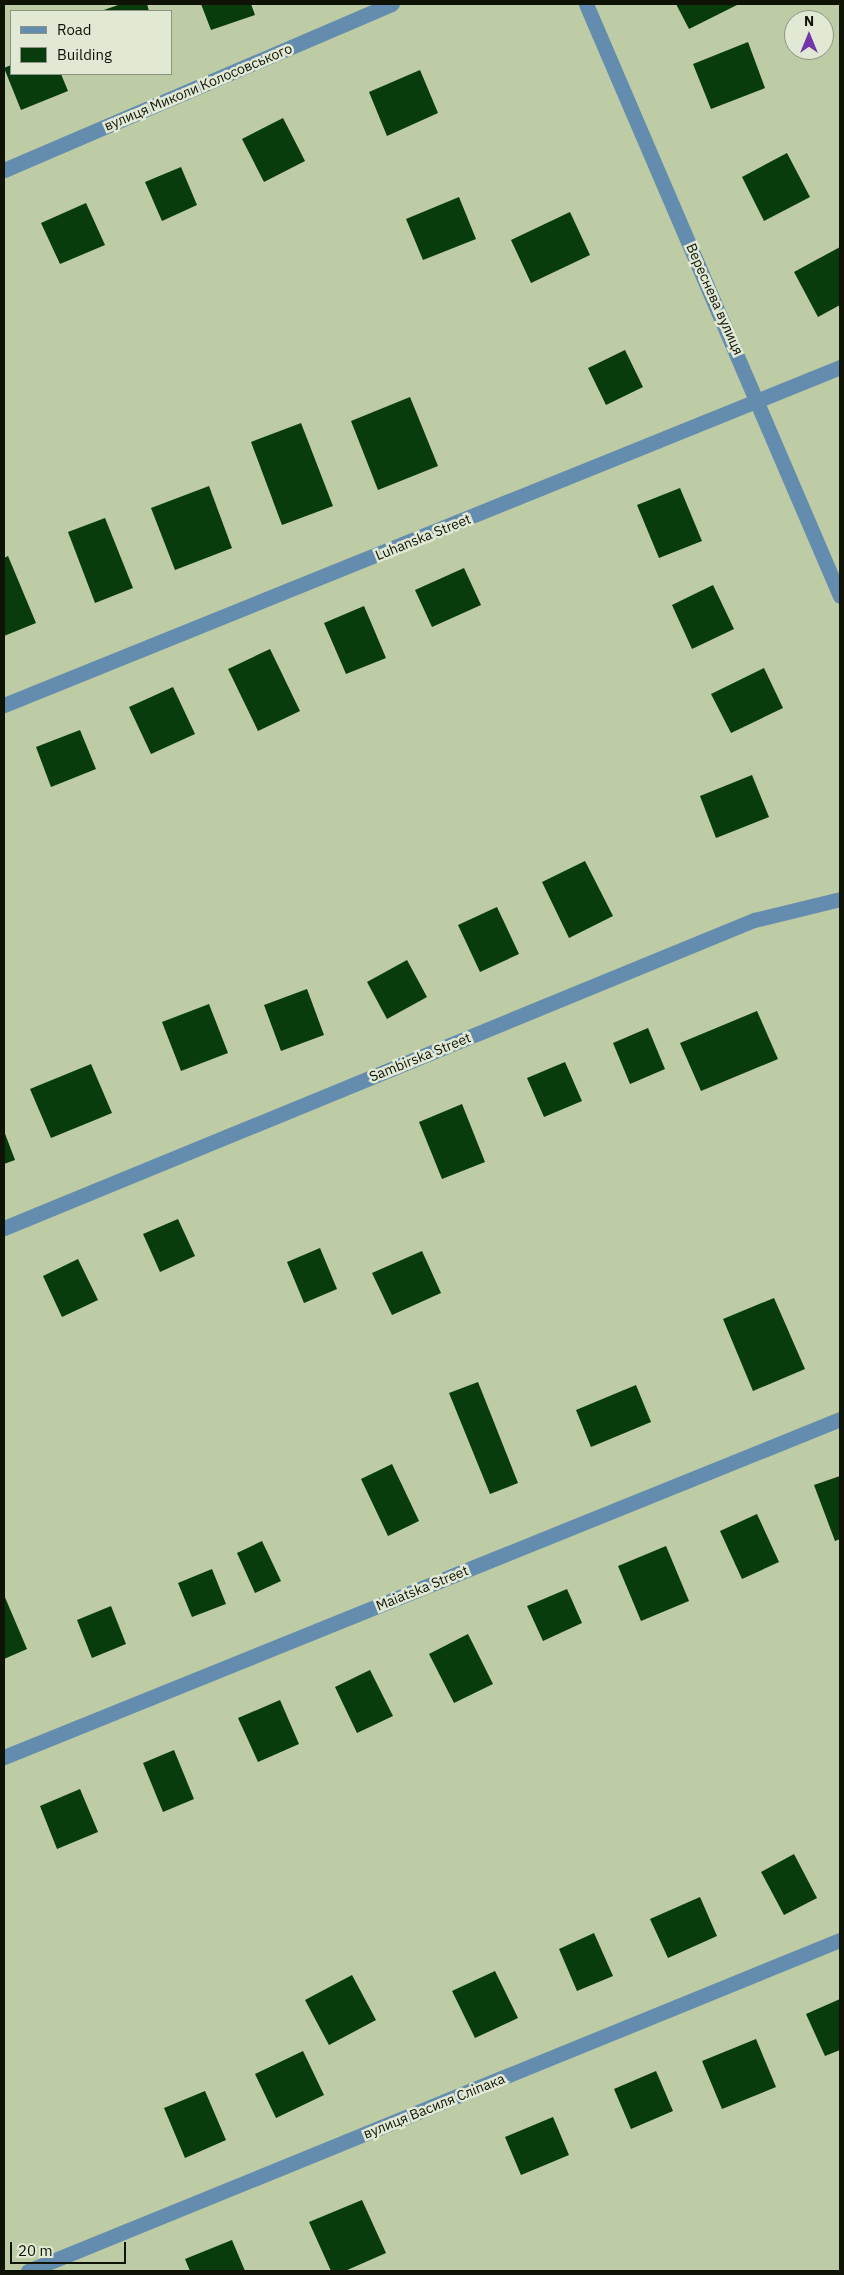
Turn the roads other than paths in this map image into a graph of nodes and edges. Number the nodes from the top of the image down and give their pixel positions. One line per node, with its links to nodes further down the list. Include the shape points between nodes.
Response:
1 (392, 4): 3 (street, вулиця Миколи Колосовського)
2 (586, 4): 5 (street, Вереснева вулиця)
3 (4, 170)
4 (840, 367): 5 (street, Luhanska Street)
5 (760, 403): 6 (street, Вереснева вулиця); 7 (street, Luhanska Street)
6 (840, 596)
7 (4, 705)
8 (840, 899): 9 (street, Sambirska Street, via 754,920)
9 (4, 1228)
10 (840, 1419): 11 (street, Maiatska Street)
11 (4, 1757)
12 (840, 1940): 13 (street, вулиця Василя Сліпака)
13 (28, 2271)

